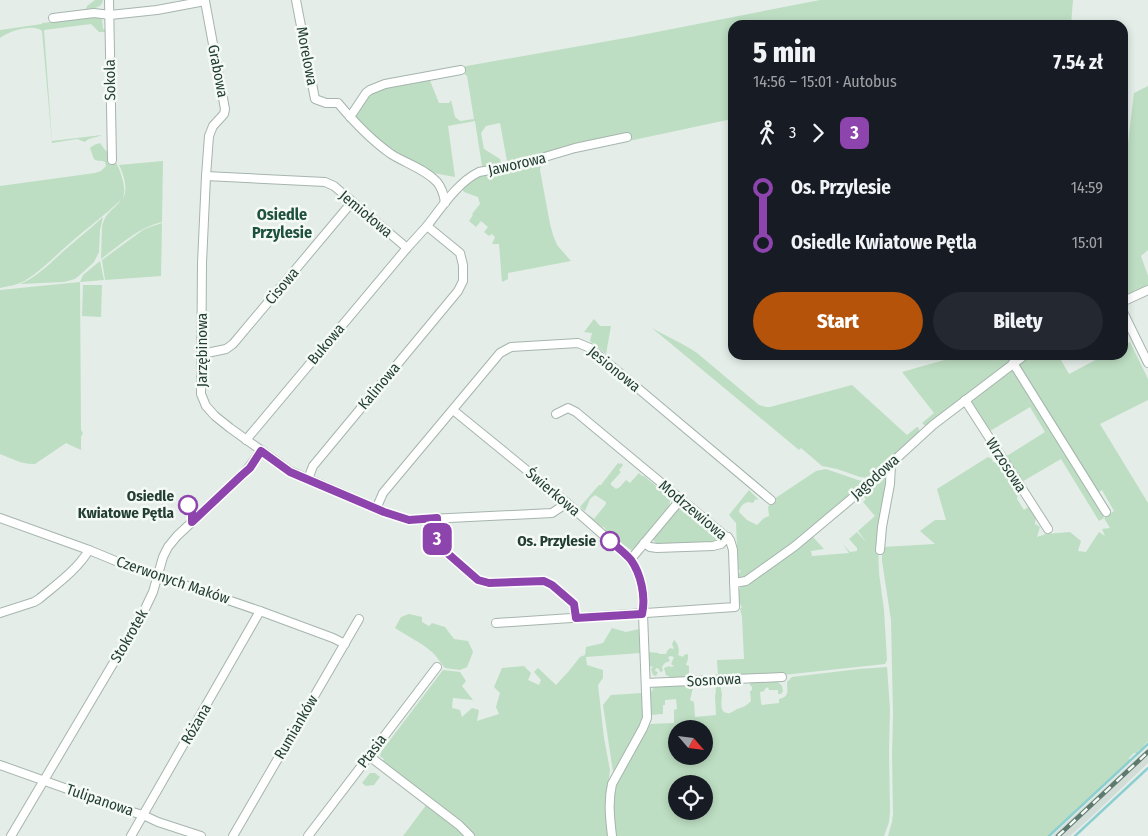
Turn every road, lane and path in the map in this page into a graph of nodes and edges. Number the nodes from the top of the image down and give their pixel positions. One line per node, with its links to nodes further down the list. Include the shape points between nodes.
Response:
1 (109, 0): 5 (street, Sokola)
2 (296, 0): 8 (street, Morelowa, via 315,100 338,103)
3 (205, 1): 4 (street); 9 (street, Grabowa, via 225,109)
4 (169, 4): 5 (street)
5 (110, 15): 6 (street, via 94,13); 11 (street, Sokola)
6 (53, 18)
7 (461, 70): 8 (street, via 385,84 370,90)
8 (350, 117): 14 (street, via 391,153 435,179)
9 (209, 136): 12 (street, Jarzębinowa)
10 (627, 137): 14 (street, Jaworowa, via 479,172 466,180)
11 (112, 160)
12 (206, 176): 13 (street, Jemiołowa, via 324,182 334,186); 20 (street, Jarzębinowa)
13 (352, 202): 16 (street, Jemiołowa); 20 (street, Cisowa, via 233,344 226,349)
14 (445, 203): 15 (street, Jaworowa)
15 (426, 226): 16 (street, Jemiołowa); 30 (street, Kalinowa, via 460,254 463,280 455,296 313,466)
16 (407, 248): 27 (street, Bukowa)
17 (1148, 290): 18 (street)
18 (1128, 299)
19 (1128, 322): 22 (street)
20 (202, 354): 27 (street, Jarzębinowa, via 202,394 206,406)
21 (1018, 360): 23 (street, Jagodowa)
22 (1148, 363)
23 (1013, 364): 24 (street, Jagodowa); 35 (street)
24 (965, 400): 29 (street, Jagodowa); 38 (street, Wrzosowa)
25 (452, 410): 32 (street, Jesionowa, via 500,353 511,347 578,343 590,348); 33 (street, Świerkowa); 34 (street, Jesionowa, via 383,493)
26 (556, 414): 31 (street, Modrzewiowa, via 568,408 576,412)
27 (246, 440): 28 (street, Jarzębinowa)
28 (261, 451): 30 (street, Jarzębinowa, via 290,472); 44 (street, Stokrotek, via 250,468 177,536 163,557)
29 (891, 464): 42 (street); 45 (street, Jagodowa, via 795,546 746,581)
30 (308, 479): 34 (street, Jarzębinowa)
31 (681, 499): 39 (street, Modrzewiowa); 40 (street)
32 (770, 500)
33 (567, 503): 37 (street, Jarzębinowa, via 552,512); 43 (street, Świerkowa)
34 (376, 509): 37 (street, Jarzębinowa, via 409,520)
35 (1106, 512)
36 (0, 518): 41 (street, Czerwonych Maków)
37 (437, 518): 49 (street, via 438,545 478,580 489,583 544,581 574,604)
38 (1048, 529)
39 (728, 537): 40 (street, via 713,546 657,548); 45 (street, Modrzewiowa, via 733,546)
40 (644, 543): 43 (street)
41 (89, 550): 44 (street, Czerwonych Maków); 47 (street, via 77,566 39,599)
42 (880, 550)
43 (630, 560): 48 (street, Świerkowa, via 641,584)
44 (158, 576): 46 (street, Czerwonych Maków); 58 (street, Stokrotek, via 143,613)
45 (734, 583): 48 (street, Modrzewiowa, via 735,607)
46 (260, 611): 52 (street, Czerwonych Maków); 59 (street, Różana)
47 (0, 613)
48 (642, 614): 49 (street, Modrzewiowa); 55 (street, Świerkowa)
49 (576, 618): 51 (street, Modrzewiowa)
50 (359, 619): 52 (street, Rumianków)
51 (496, 623)
52 (345, 644): 63 (street, Rumianków)
53 (437, 667): 56 (street, Ptasia)
54 (782, 677): 55 (street, Sosnowa)
55 (646, 683): 66 (street, Świerkowa, via 647,718 612,784)
56 (369, 756): 64 (street, Ptasia); 65 (street, via 459,824)
57 (0, 765): 58 (street, Tulipanowa)
58 (44, 781): 59 (street, Tulipanowa); 60 (street, Stokrotek)
59 (143, 815): 61 (street, Różana); 62 (street, Tulipanowa)
60 (11, 836)
61 (131, 836)
62 (200, 836)
63 (233, 836)
64 (308, 836)
65 (470, 836)
66 (612, 836)

